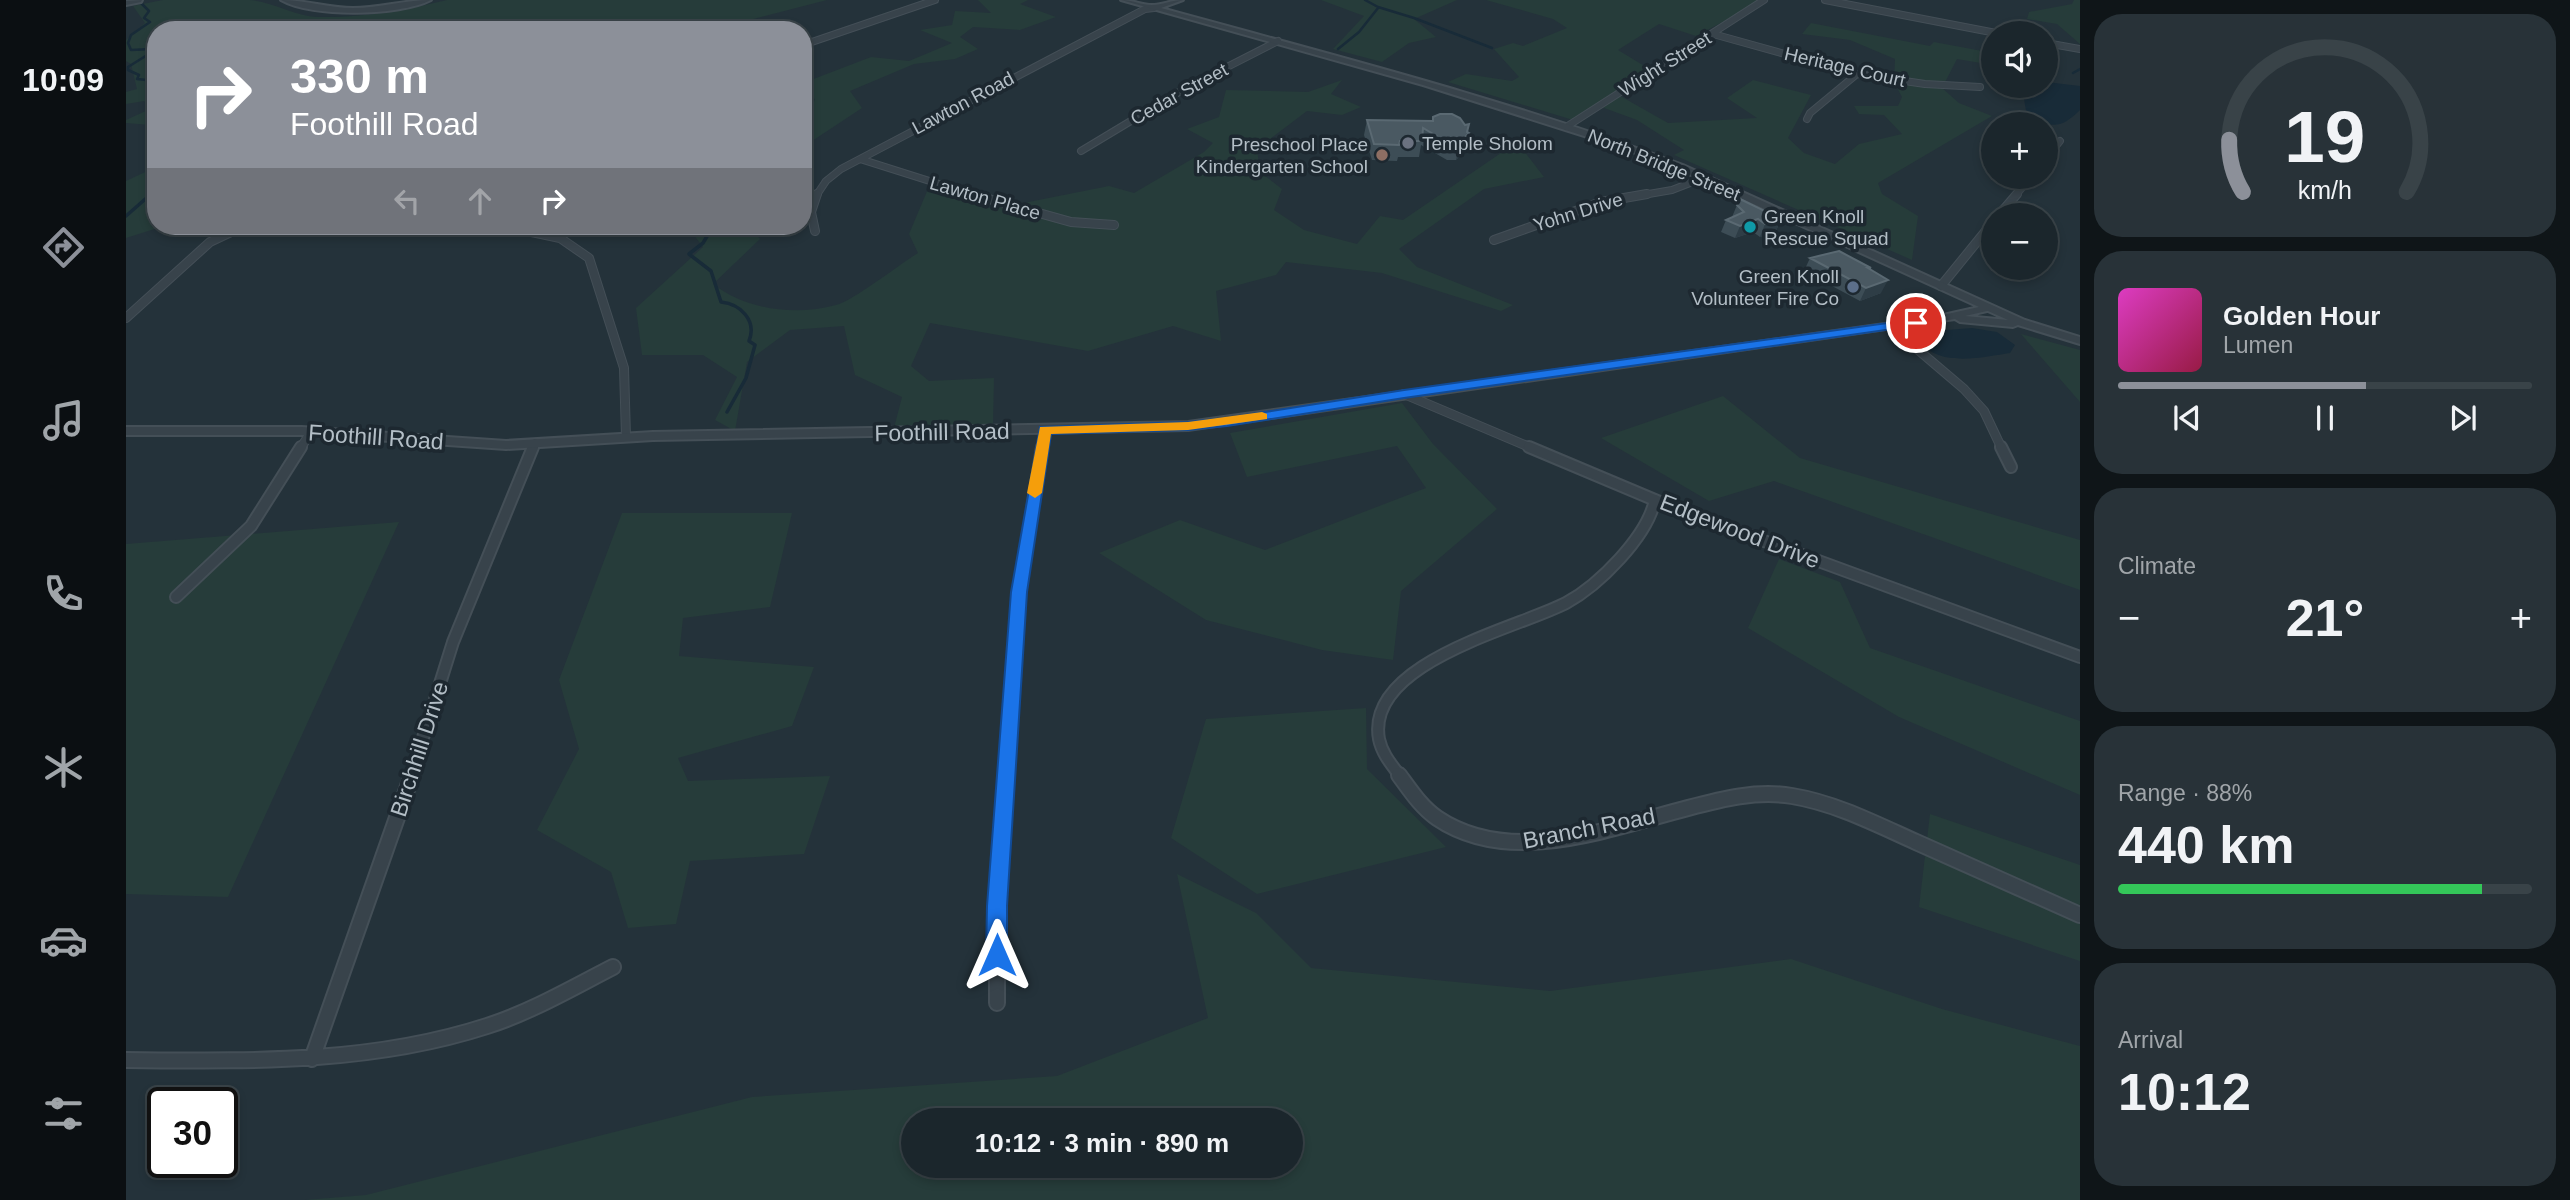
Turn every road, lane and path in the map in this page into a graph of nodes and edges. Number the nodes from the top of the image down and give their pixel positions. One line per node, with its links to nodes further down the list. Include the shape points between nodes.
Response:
1 (138, 0): 9 (street)
2 (285, 0): 3 (street, via 307,8 350,11)
3 (428, 0)
4 (935, 0): 14 (street)
5 (1125, 0): 10 (street, North Bridge Street)
6 (1180, 0): 10 (street)
7 (1765, 0): 12 (street, Wight Street)
8 (1825, 0): 11 (street)
9 (126, 3)
10 (1154, 8): 13 (street, North Bridge Street); 24 (street, Lawton Road, via 1011,77)
11 (1981, 30)
12 (1713, 34): 17 (street, Heritage Court); 20 (street, Wight Street)
13 (1278, 41): 20 (street, North Bridge Street); 23 (street, Cedar Street, via 1184,89)
14 (812, 42)
15 (2058, 45): 16 (street)
16 (2080, 50)
17 (1857, 74): 18 (street, Heritage Court); 19 (street)
18 (1980, 87)
19 (1807, 119)
20 (1566, 127): 25 (street, North Bridge Street)
21 (2060, 141): 22 (street)
22 (2058, 143)
23 (1081, 151)
24 (860, 159): 28 (street, Lawton Road, via 831,176 815,193); 30 (street, Lawton Place, via 1021,210 1071,222)
25 (1703, 178): 35 (street, Yohn Drive, via 1665,191 1613,198); 36 (street, North Bridge Street)
26 (2021, 189): 27 (street)
27 (2009, 203)
28 (812, 210)
29 (812, 225): 31 (street, Lawton Road)
30 (1114, 225)
31 (815, 231)
32 (225, 235): 38 (street, via 210,242)
33 (554, 235): 47 (street, via 589,258 624,368)
34 (1981, 237): 36 (street)
35 (1494, 240)
36 (1941, 286): 37 (street, North Bridge Street)
37 (1987, 308): 39 (street, Foothill Road); 41 (street)
38 (126, 318)
39 (1934, 320): 40 (street, Foothill Road); 41 (street)
40 (1890, 326): 43 (street, Foothill Road); 49 (street, via 1964,388 1984,411)
41 (2038, 328): 42 (street)
42 (2080, 341)
43 (1404, 394): 44 (street, Foothill Road, via 1188,426); 50 (street, Edgewood Drive)
44 (1045, 430): 47 (street, Foothill Road); 55 (street, via 1019,592 997,906)
45 (126, 431): 46 (street, Foothill Road)
46 (311, 432): 48 (street, Foothill Road, via 477,445); 51 (street, via 251,526)
47 (625, 437): 48 (street, Foothill Road)
48 (535, 443): 56 (street, Birchhill Drive, via 453,642 418,757)
49 (2011, 467)
50 (1655, 500): 52 (street, Edgewood Drive); 53 (street, Branch Road, via 1634,541 1591,586 1563,604 1469,640 1399,686 1384,707 1377,732 1383,752 1423,807 1466,835 1510,844 1569,837 1746,794 1793,796 1842,810)
51 (176, 597)
52 (2080, 657)
53 (2080, 915)
54 (613, 967): 56 (street, via 476,1030 376,1054)
55 (997, 1003)
56 (312, 1059): 57 (street)
57 (126, 1060)

